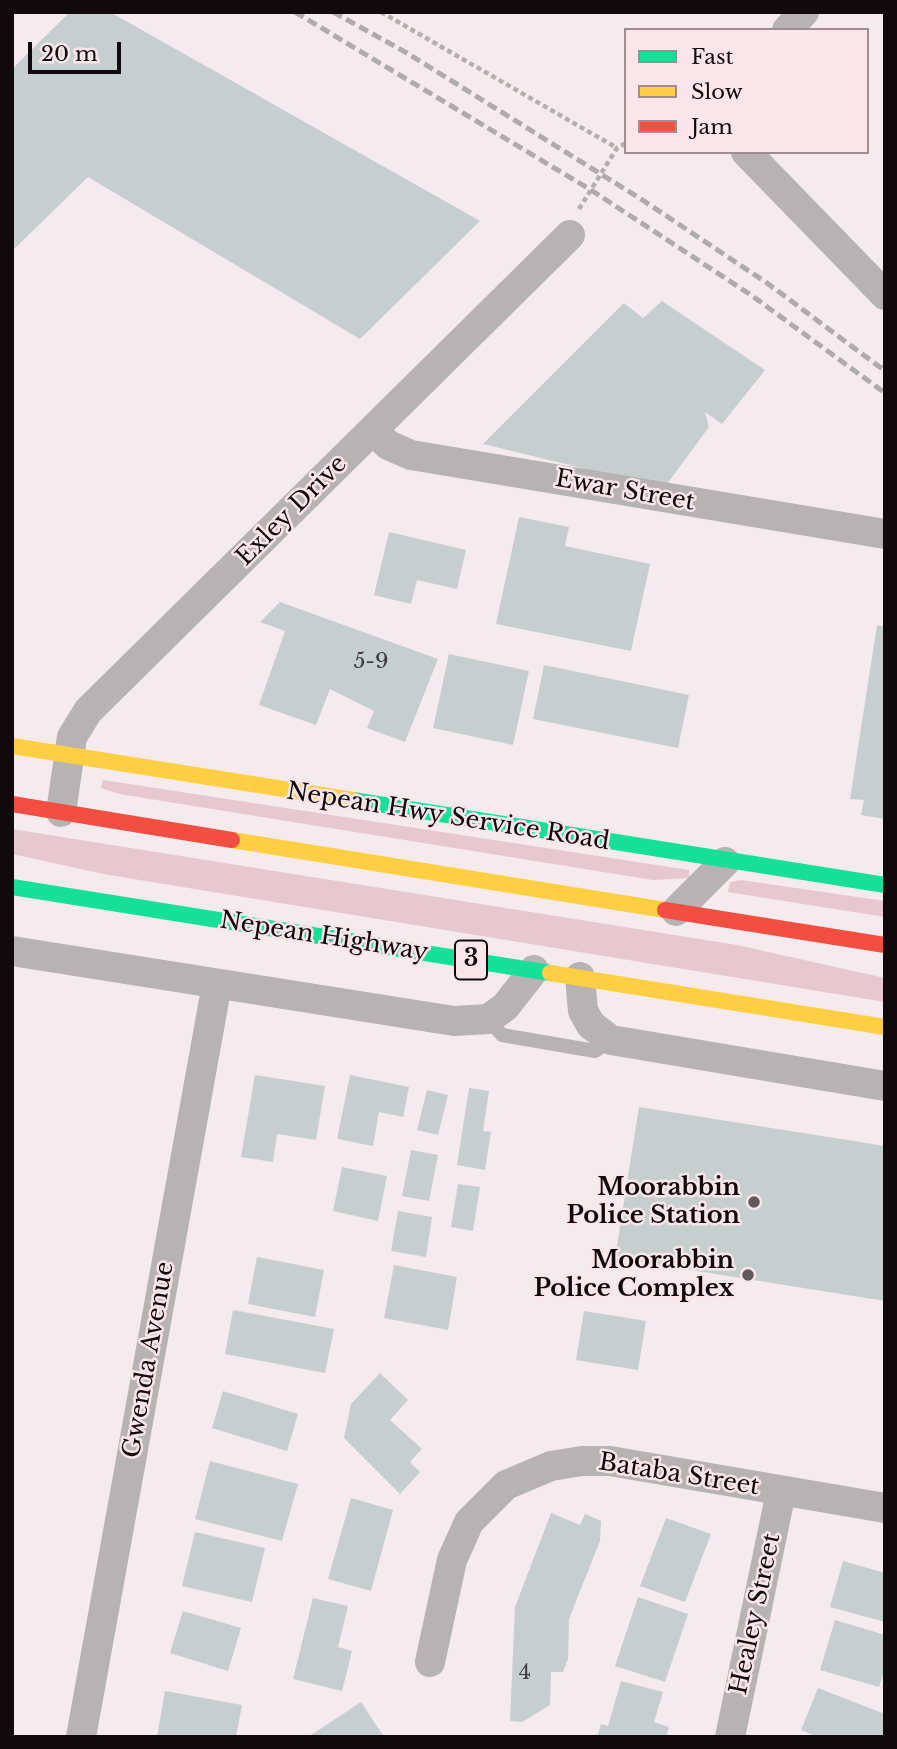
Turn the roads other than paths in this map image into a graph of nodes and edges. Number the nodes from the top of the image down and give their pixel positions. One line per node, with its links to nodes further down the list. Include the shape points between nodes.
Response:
1 (804, 12): 2 (street)
2 (788, 28)
3 (748, 154): 5 (street)
4 (570, 235): 6 (street, Exley Drive)
5 (885, 295)
6 (373, 430): 7 (street, Ewar Street, via 388,445 411,455); 9 (street, Exley Drive, via 89,711 72,737)
7 (885, 534)
8 (12, 746): 9 (main road, Nepean Hwy Service Road)
9 (69, 755): 11 (street, Exley Drive); 12 (main road, Nepean Hwy Service Road)
10 (12, 804): 11 (main road)
11 (61, 812): 15 (main road)
12 (725, 862): 13 (main road, Nepean Hwy Service Road); 15 (street)
13 (885, 885)
14 (12, 887): 18 (main road, Nepean Highway / 3)
15 (677, 911): 16 (main road)
16 (885, 945)
17 (12, 951): 20 (street)
18 (534, 970): 19 (main road, Nepean Highway / 3); 21 (street, via 505,1007)
19 (580, 976): 22 (main road, Nepean Highway / 3); 23 (street, via 583,1011)
20 (218, 984): 21 (street, via 454,1021); 28 (street, Gwenda Avenue)
21 (488, 1018): 23 (lane, via 502,1035 528,1040 595,1051)
22 (885, 1027)
23 (611, 1040): 24 (street)
24 (885, 1086)
25 (781, 1492): 26 (street, Bataba Street); 27 (street, Bataba Street, via 610,1461 572,1462 526,1475 486,1503 460,1539); 29 (street, Healey Street)
26 (885, 1508)
27 (430, 1662)
28 (81, 1737)
29 (730, 1737)

